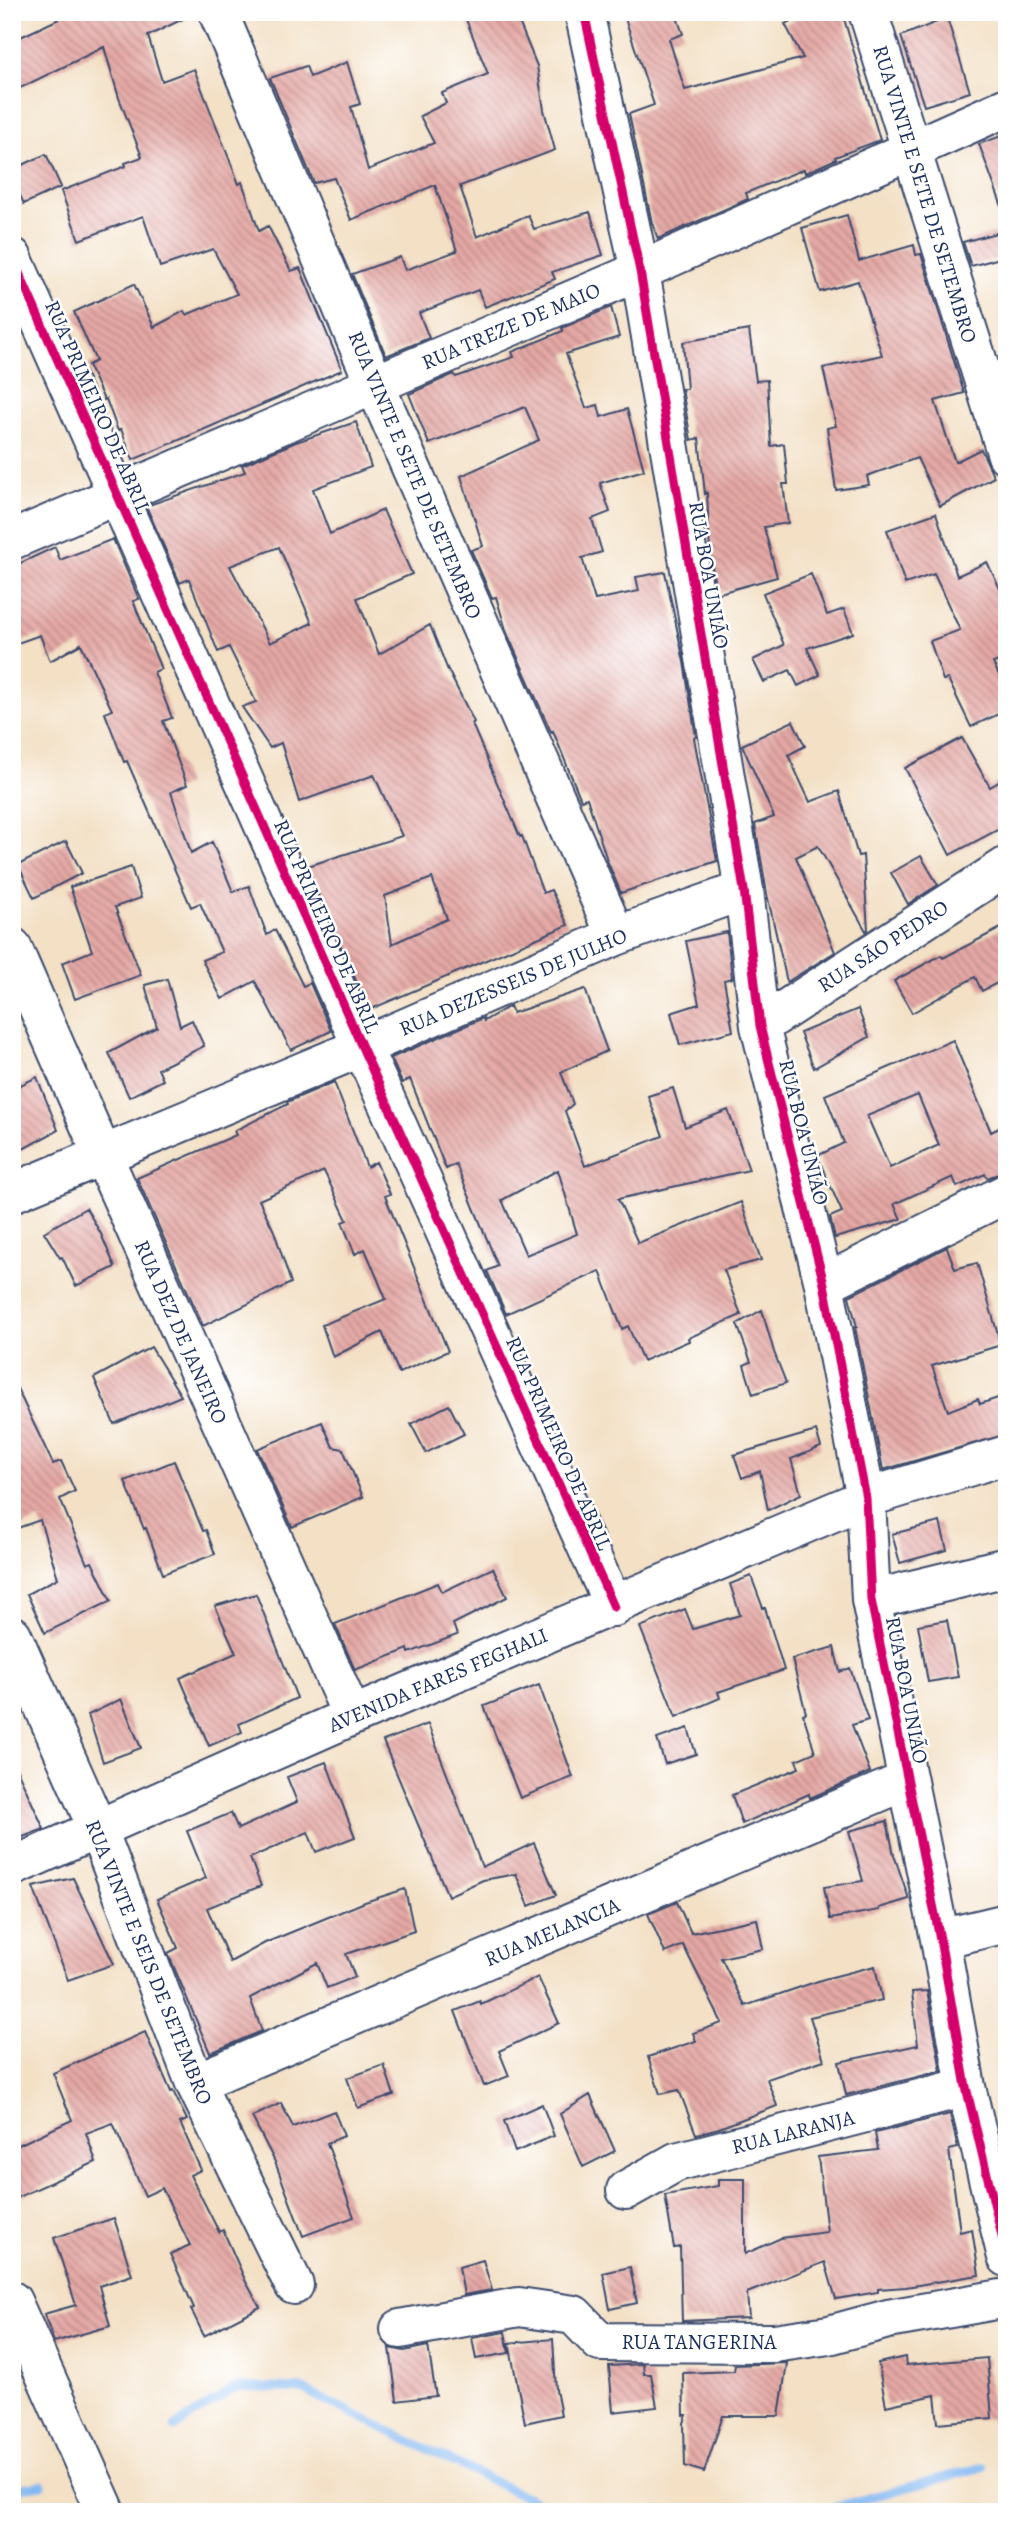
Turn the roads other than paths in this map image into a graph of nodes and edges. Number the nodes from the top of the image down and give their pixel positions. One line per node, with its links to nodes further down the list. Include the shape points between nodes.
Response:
1 (218, 12): 8 (street, RUA VINTE E SETE DE SETEMBRO)
2 (584, 12): 7 (street, RUA BOA UNIÃO)
3 (869, 12): 5 (street, RUA VINTE E SETE DE SETEMBRO)
4 (1007, 107): 5 (street, RUA TREZE DE MAIO)
5 (910, 151): 7 (street, RUA TREZE DE MAIO); 9 (street, RUA VINTE E SETE DE SETEMBRO)
6 (12, 257): 10 (street, RUA PRIMEIRO DE ABRIL)
7 (640, 271): 8 (street, RUA TREZE DE MAIO); 13 (street, RUA BOA UNIÃO)
8 (375, 385): 10 (street, RUA TREZE DE MAIO); 14 (street, RUA VINTE E SETE DE SETEMBRO)
9 (1007, 455)
10 (119, 496): 11 (street, RUA TREZE DE MAIO); 17 (street, RUA PRIMEIRO DE ABRIL)
11 (12, 540)
12 (1007, 866): 16 (street, RUA SÃO PEDRO)
13 (744, 890): 14 (street, RUA DEZESSEIS DE JULHO); 16 (street, RUA BOA UNIÃO)
14 (616, 936): 17 (street, RUA DEZESSEIS DE JULHO)
15 (12, 947): 18 (street, RUA DEZ DE JANEIRO)
16 (760, 1026): 21 (street, RUA BOA UNIÃO)
17 (362, 1047): 18 (street, RUA DEZESSEIS DE JULHO); 26 (street, RUA PRIMEIRO DE ABRIL)
18 (103, 1156): 19 (street, RUA DEZESSEIS DE JULHO); 28 (street, RUA DEZ DE JANEIRO)
19 (12, 1193)
20 (1007, 1193): 21 (street)
21 (824, 1284): 23 (street, RUA BOA UNIÃO)
22 (1007, 1455): 23 (street, AVENIDA FARES FEGHALI)
23 (866, 1498): 25 (street, RUA BOA UNIÃO); 26 (street, AVENIDA FARES FEGHALI)
24 (1007, 1567): 25 (street)
25 (871, 1600): 29 (street, RUA BOA UNIÃO)
26 (614, 1607): 28 (street, AVENIDA FARES FEGHALI)
27 (12, 1635): 30 (street, RUA VINTE E SEIS DE SETEMBRO)
28 (352, 1716): 30 (street, AVENIDA FARES FEGHALI)
29 (908, 1780): 33 (street, RUA BOA UNIÃO); 34 (street, RUA MELANCIA)
30 (97, 1830): 31 (street, AVENIDA FARES FEGHALI); 34 (street, RUA VINTE E SEIS DE SETEMBRO)
31 (12, 1867)
32 (1007, 1923): 33 (street)
33 (940, 1939): 35 (street, RUA BOA UNIÃO)
34 (195, 2084): 38 (street, RUA VINTE E SEIS DE SETEMBRO)
35 (966, 2087): 36 (street, RUA LARANJA, via 676,2162); 37 (street, RUA BOA UNIÃO)
36 (626, 2190)
37 (1007, 2257)
38 (294, 2285)
39 (1007, 2298): 41 (street, RUA TANGERINA, via 774,2343 600,2342 574,2315 519,2307)
40 (12, 2301): 42 (street)
41 (400, 2329)
42 (106, 2512)

